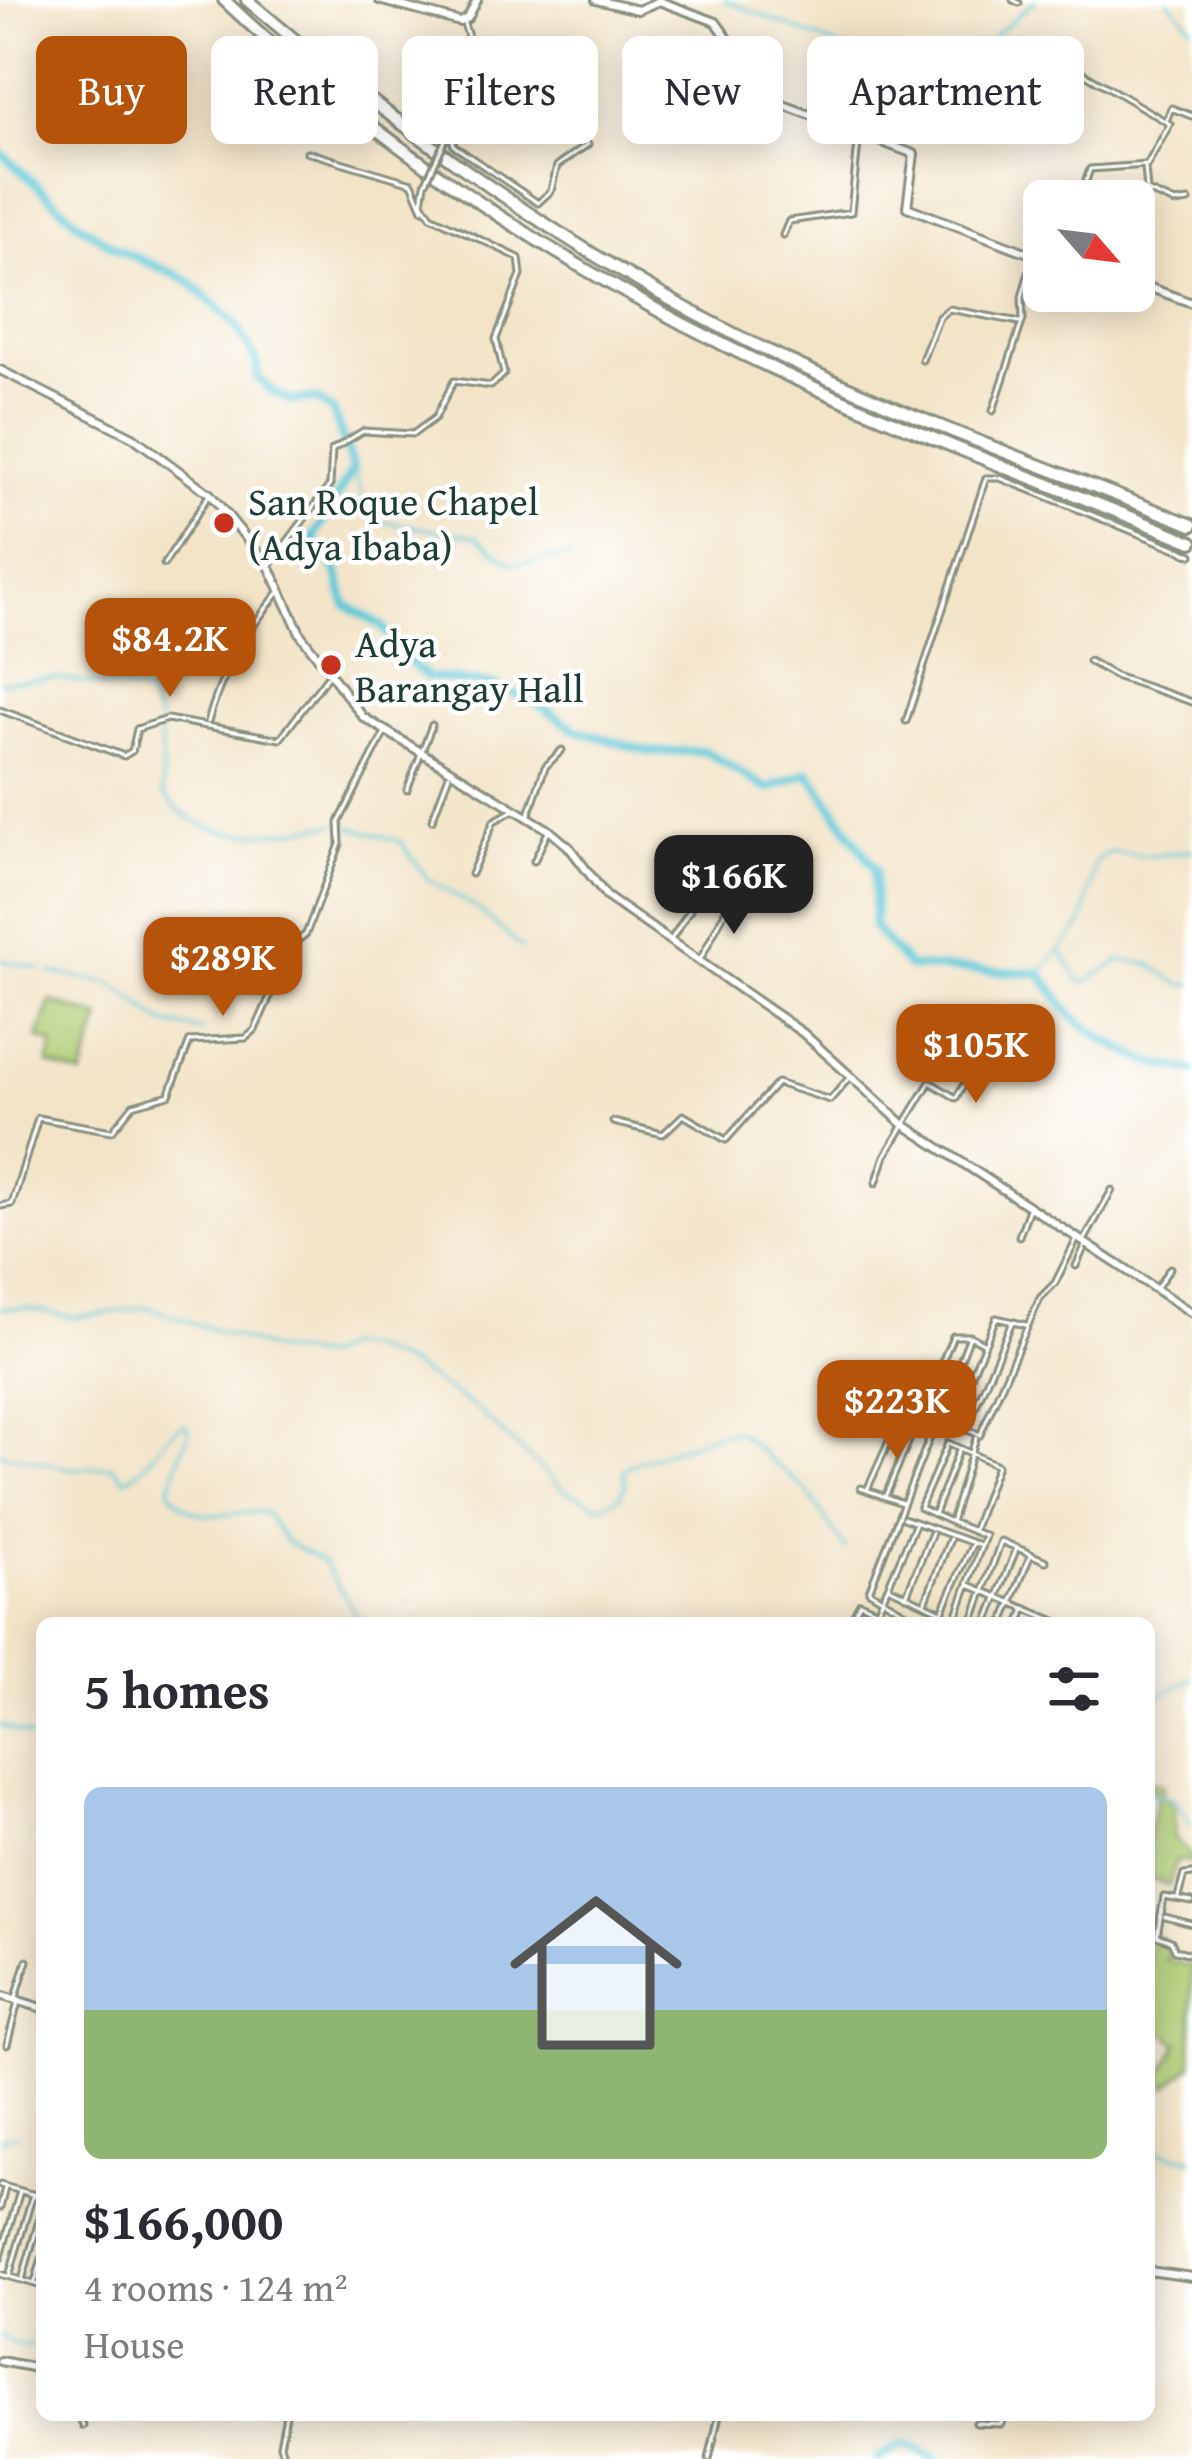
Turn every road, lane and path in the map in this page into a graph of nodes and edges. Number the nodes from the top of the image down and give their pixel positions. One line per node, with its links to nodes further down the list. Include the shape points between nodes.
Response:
1 (224, 0): 33 (highway, via 485,204 712,338)
2 (247, 0): 32 (highway, via 491,190 738,335)
3 (379, 0): 6 (street)
4 (477, 0): 6 (street)
5 (596, 0): 9 (street, via 638,10 658,1 716,22 773,101)
6 (464, 22): 7 (street)
7 (469, 36)
8 (1084, 73): 11 (street)
9 (807, 114)
10 (1192, 116): 11 (street, via 1171,108)
11 (1166, 119): 18 (street)
12 (443, 144): 21 (street, bridge)
13 (454, 144): 14 (street, via 538,203 551,191 557,166)
14 (588, 144)
15 (858, 144): 22 (street, via 851,212 787,222)
16 (888, 144): 23 (street, via 914,154 908,207)
17 (307, 152): 21 (street, via 412,183)
18 (1146, 166): 19 (street, via 1095,165); 20 (street, via 1147,191)
19 (1088, 180)
20 (1190, 201)
21 (424, 210): 36 (street, via 519,258 521,275 496,339 504,374 491,386 454,381 435,418 413,434 364,430 338,446 329,455 330,485)
22 (783, 235)
23 (1023, 252)
24 (1155, 290): 26 (street)
25 (1023, 294): 27 (street)
26 (1192, 303)
27 (1022, 322): 28 (street, via 949,309); 30 (street)
28 (922, 360)
29 (0, 370): 31 (street, via 133,437)
30 (992, 411)
31 (210, 494): 35 (street); 36 (street)
32 (1192, 525)
33 (1192, 542)
34 (1192, 554): 44 (street, via 989,476)
35 (164, 564)
36 (269, 566): 37 (street)
37 (281, 590): 39 (street); 41 (street)
38 (211, 644): 39 (street)
39 (239, 649): 45 (street)
40 (1090, 661): 42 (street)
41 (328, 676): 45 (street, via 280,739); 47 (street)
42 (1192, 702)
43 (0, 710): 45 (street, via 124,756 137,729 157,721)
44 (906, 721)
45 (208, 723)
46 (432, 725): 49 (street)
47 (384, 734): 49 (street); 68 (street, via 339,822 340,844 304,938 293,944 255,1030 245,1038 190,1041 169,1095 133,1105 112,1131 38,1118 12,1204)
48 (562, 750): 53 (street, via 545,767)
49 (421, 756): 50 (street); 51 (street)
50 (450, 773): 52 (street); 54 (street)
51 (407, 790)
52 (513, 810): 53 (street); 57 (street, via 494,820)
53 (528, 818): 55 (street)
54 (432, 820)
55 (549, 830): 56 (street); 60 (street, via 607,897)
56 (534, 861)
57 (471, 874)
58 (732, 898): 61 (street)
59 (690, 910): 60 (street)
60 (672, 938): 61 (street)
61 (701, 958): 63 (street)
62 (1015, 1050): 65 (street, via 1001,1060 981,1055 956,1098 930,1082)
63 (850, 1076): 64 (street, via 830,1100 777,1083 726,1140 683,1115 663,1134); 65 (street)
64 (614, 1122)
65 (903, 1124): 66 (street); 69 (street)
66 (877, 1183)
67 (1112, 1190): 71 (street)
68 (0, 1206)
69 (1030, 1208): 70 (street); 71 (street)
70 (1019, 1236)
71 (1083, 1241): 72 (street); 74 (street); 77 (street)
72 (1076, 1266)
73 (1170, 1268): 74 (street)
74 (1156, 1288): 75 (street)
75 (1192, 1312)
76 (1013, 1319): 77 (street); 79 (street, via 997,1318); 89 (street)
77 (1028, 1326): 91 (street)
78 (970, 1336): 79 (street); 83 (street, via 953,1336); 86 (street)
79 (985, 1344): 87 (street)
80 (913, 1388): 82 (street)
81 (898, 1402): 82 (street)
82 (905, 1405): 83 (street); 85 (street)
83 (922, 1411): 86 (street); 94 (street)
84 (892, 1415): 85 (street)
85 (899, 1418): 90 (street)
86 (937, 1418): 87 (street); 95 (street)
87 (950, 1424): 89 (street)
88 (886, 1429): 90 (street)
89 (965, 1431): 91 (street)
90 (892, 1432): 94 (street, via 864,1489)
91 (976, 1437): 93 (street)
92 (960, 1448): 93 (street); 96 (street); 96 (street, via 945,1444 921,1504)
93 (974, 1455): 98 (street); 100 (street, via 998,1471)
94 (885, 1497): 95 (street)
95 (902, 1503): 97 (street)
96 (934, 1514): 98 (street)
97 (901, 1518): 99 (street); 115 (street, via 869,1591)
98 (951, 1522): 100 (street)
99 (915, 1525): 101 (street); 111 (street)
100 (973, 1531): 102 (street)
101 (933, 1532): 103 (street); 113 (street)
102 (985, 1536): 104 (street); 106 (street)
103 (950, 1538): 105 (street); 117 (street)
104 (1001, 1541): 107 (street); 112 (street)
105 (972, 1545): 106 (street); 117 (street, via 942,1612)
106 (982, 1546): 110 (street)
107 (1017, 1548): 108 (street); 114 (street)
108 (1031, 1554): 109 (street); 116 (street)
109 (1046, 1561)
110 (969, 1585): 112 (street); 126 (street)
111 (890, 1588): 113 (street); 115 (street)
112 (983, 1591): 114 (street); 127 (street)
113 (906, 1597): 117 (street)
114 (996, 1597): 116 (street); 128 (street)
115 (884, 1602): 118 (street); 120 (street)
116 (1010, 1603): 119 (street); 129 (street)
117 (923, 1605)
118 (895, 1608): 121 (street); 125 (street)
119 (1025, 1609): 122 (street); 130 (street)
120 (878, 1611): 123 (street, via 860,1603); 124 (street)
121 (909, 1616)
122 (1042, 1616)
123 (852, 1617)
124 (875, 1617)
125 (891, 1617)
126 (956, 1617)
127 (973, 1617)
128 (989, 1617)
129 (1005, 1617)
130 (1022, 1617)
131 (1192, 1874): 132 (street, via 1184,1875)
132 (1177, 1898): 133 (street); 134 (street, via 1164,1897)
133 (1192, 1902)
134 (1162, 1917): 135 (street); 136 (street, via 1157,1936)
135 (1192, 1924)
136 (1174, 1950): 137 (street); 138 (street)
137 (1192, 1953)
138 (1168, 1959)
139 (27, 1961): 141 (street)
140 (0, 1995): 141 (street)
141 (17, 2000): 142 (street); 143 (street)
142 (36, 2006)
143 (7, 2045)
144 (3, 2186): 145 (street); 148 (street)
145 (20, 2191): 146 (street); 150 (street)
146 (33, 2194): 147 (street); 153 (street)
147 (36, 2195)
148 (0, 2208)
149 (36, 2231): 155 (street)
150 (0, 2259)
151 (1155, 2272): 154 (street)
152 (0, 2274): 153 (street)
153 (9, 2276): 155 (street)
154 (1192, 2277)
155 (22, 2280): 157 (street)
156 (36, 2280): 157 (street)
157 (35, 2284)
158 (0, 2361): 159 (street)
159 (36, 2367)
160 (82, 2421): 165 (street)
161 (285, 2421): 166 (street)
162 (717, 2421): 167 (street)
163 (1002, 2421): 164 (street)
164 (976, 2422)
165 (83, 2426)
166 (285, 2459)
167 (709, 2459)

